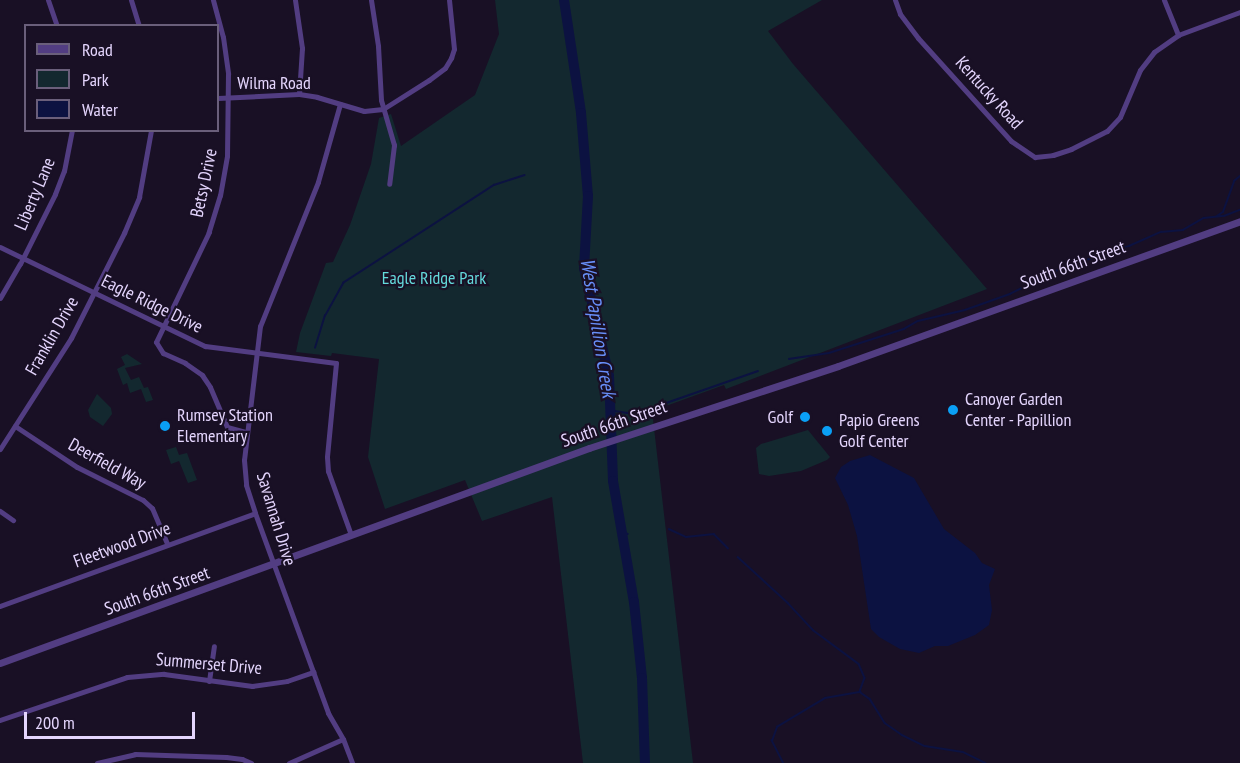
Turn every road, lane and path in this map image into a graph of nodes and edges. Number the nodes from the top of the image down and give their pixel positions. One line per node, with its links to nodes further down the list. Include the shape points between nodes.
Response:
1 (48, 0): 10 (street)
2 (131, 0): 11 (street)
3 (213, 0): 15 (street, Betsy Drive, via 223,37)
4 (295, 0): 13 (street, via 302,48)
5 (371, 0): 17 (street)
6 (449, 0): 17 (street, via 454,49 445,68)
7 (895, 0): 12 (street, Kentucky Road, via 918,38 1011,141 1035,157 1071,149 1114,125 1146,60)
8 (1164, 0): 12 (street)
9 (1240, 12): 12 (street, Kentucky Road)
10 (56, 24)
11 (138, 24)
12 (1178, 35)
13 (299, 94): 15 (street, Wilma Road); 16 (street, Wilma Road)
14 (219, 98): 15 (street, Wilma Road)
15 (230, 98): 26 (street, Betsy Drive, via 220,195 205,242)
16 (340, 104): 17 (street, Wilma Road, via 364,111); 27 (street, Savannah Drive, via 318,182 260,326)
17 (383, 109): 20 (street, via 394,145)
18 (72, 132): 23 (street, Liberty Lane, via 64,171)
19 (152, 132): 24 (street, Franklin Drive, via 139,197)
20 (389, 184)
21 (1240, 221): 34 (street, South 66th Street, via 838,366 633,432)
22 (0, 247): 23 (street, Eagle Ridge Drive)
23 (23, 258): 24 (street, Eagle Ridge Drive); 25 (street, Liberty Lane)
24 (94, 293): 26 (street, Eagle Ridge Drive); 28 (street, Franklin Drive, via 71,338)
25 (0, 298)
26 (164, 329): 27 (street, Eagle Ridge Drive, via 205,346); 29 (street, Betsy Drive, via 156,342 159,349 202,375 227,427)
27 (256, 354): 29 (street, Savannah Drive); 34 (street, Eagle Ridge Drive, via 336,363 328,471)
28 (15, 426): 30 (street, Franklin Drive); 35 (street, Deerfield Way, via 76,467 143,500 152,508)
29 (246, 432): 32 (street, Savannah Drive, via 246,485)
30 (0, 449)
31 (0, 511): 33 (street)
32 (255, 513): 35 (street, Fleetwood Drive); 36 (street, Savannah Drive)
33 (13, 520)
34 (351, 535): 36 (street, South 66th Street)
35 (167, 544): 37 (street, Fleetwood Drive)
36 (274, 564): 39 (street, South 66th Street); 40 (street, Savannah Drive)
37 (0, 606)
38 (214, 646): 41 (street)
39 (0, 663)
40 (313, 672): 41 (street, Summerset Drive, via 252,686); 43 (street, Savannah Drive, via 328,713)
41 (208, 681): 42 (street, Summerset Drive, via 164,674 127,676)
42 (0, 720)
43 (343, 739): 46 (street); 47 (street, Savannah Drive)
44 (97, 763): 45 (street, via 135,754 226,757)
45 (251, 763)
46 (289, 763)
47 (352, 763)

